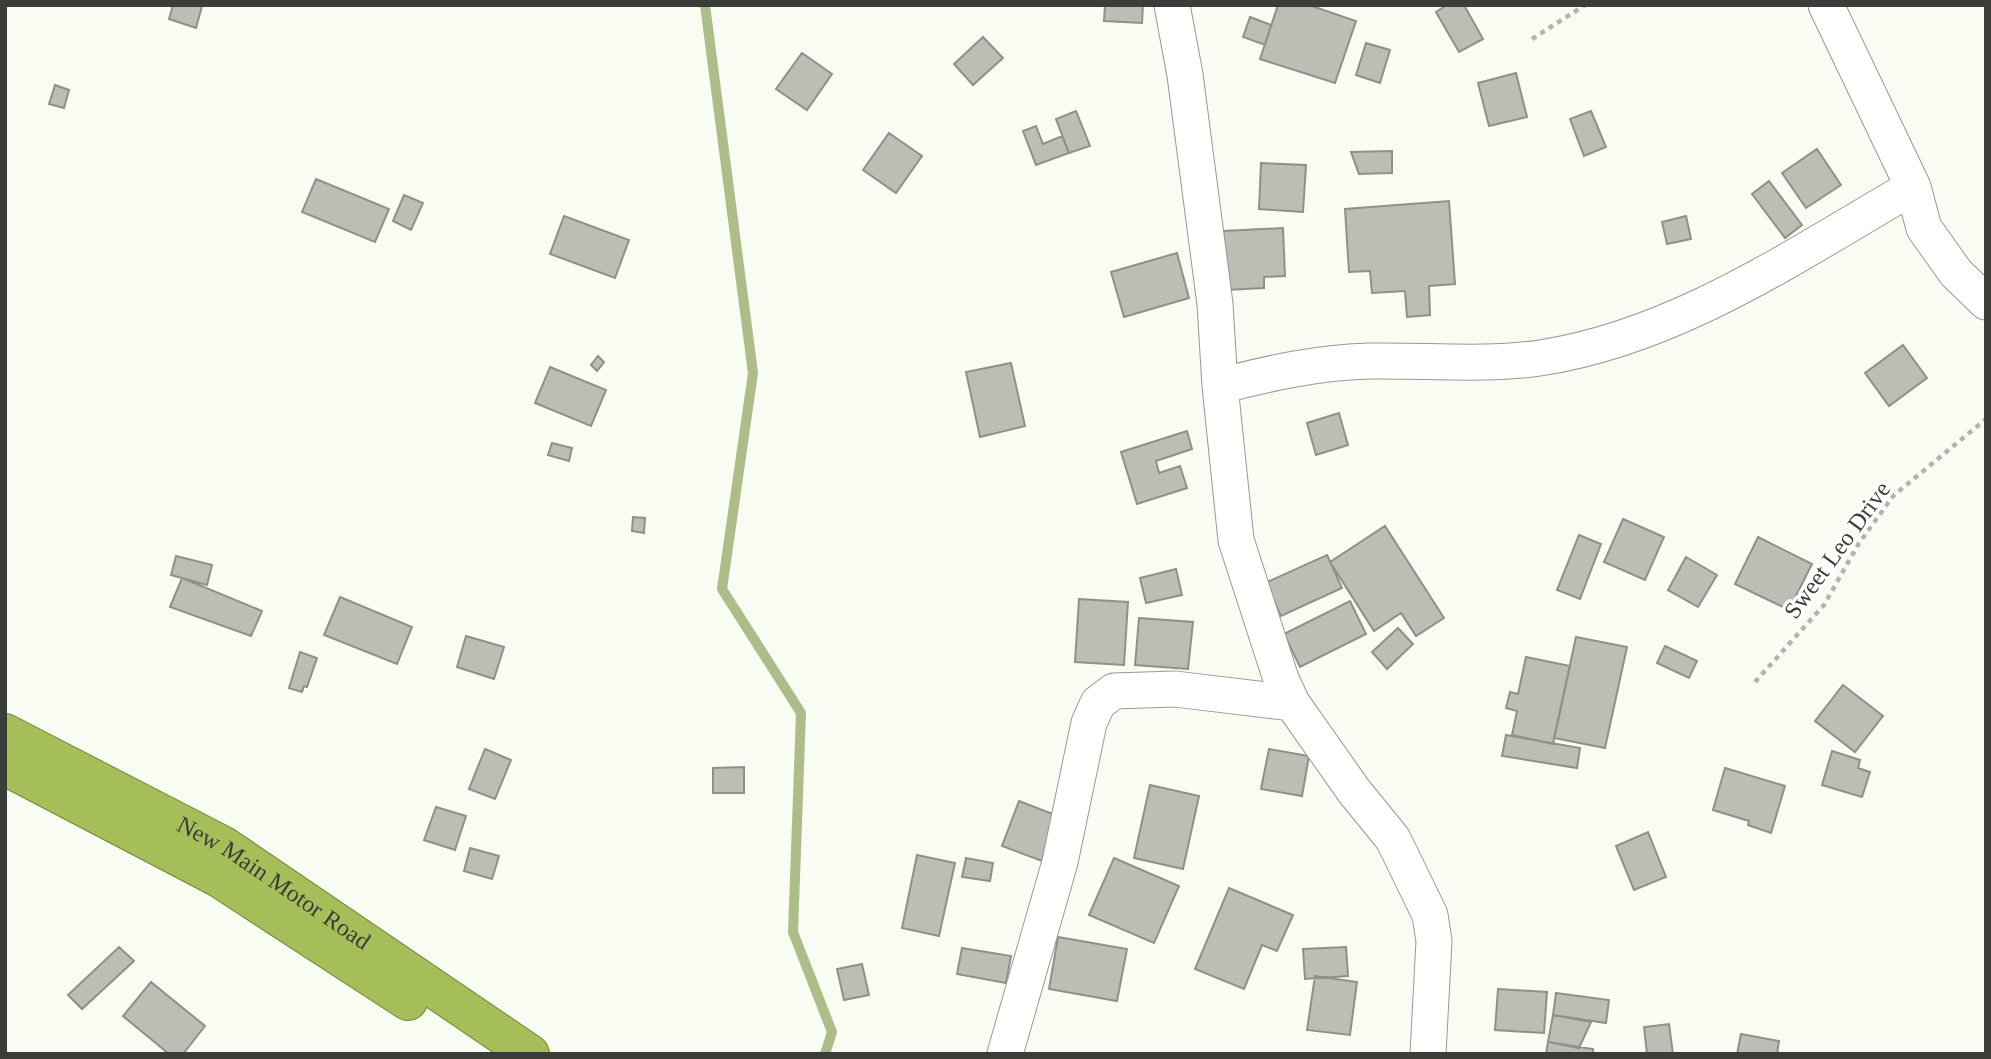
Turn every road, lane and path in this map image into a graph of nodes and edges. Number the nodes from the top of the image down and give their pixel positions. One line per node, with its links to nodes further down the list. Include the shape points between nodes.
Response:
1 (1172, 5): 7 (street, via 1215,304)
2 (1585, 5): 4 (path)
3 (1826, 5): 5 (street)
4 (1532, 39)
5 (1913, 187): 6 (street, via 1924,228 1956,273); 7 (street, via 1671,322 1590,347 1539,358 1291,367)
6 (1986, 302)
7 (1220, 386): 10 (street, via 1236,540)
8 (1986, 419): 9 (path, Sweet Leo Drive, via 1893,495 1859,542 1824,605)
9 (1755, 682)
10 (1292, 704): 15 (street, via 1175,689 1115,691 1098,703 1089,723 1060,862); 16 (street, via 1393,839 1430,915 1434,941)
11 (5, 733): 14 (highway, New Main Motor Road, via 224,846)
12 (5, 766): 13 (highway, New Main Motor Road, via 219,878)
13 (488, 1054)
14 (530, 1054)
15 (1005, 1054)
16 (1427, 1054)

